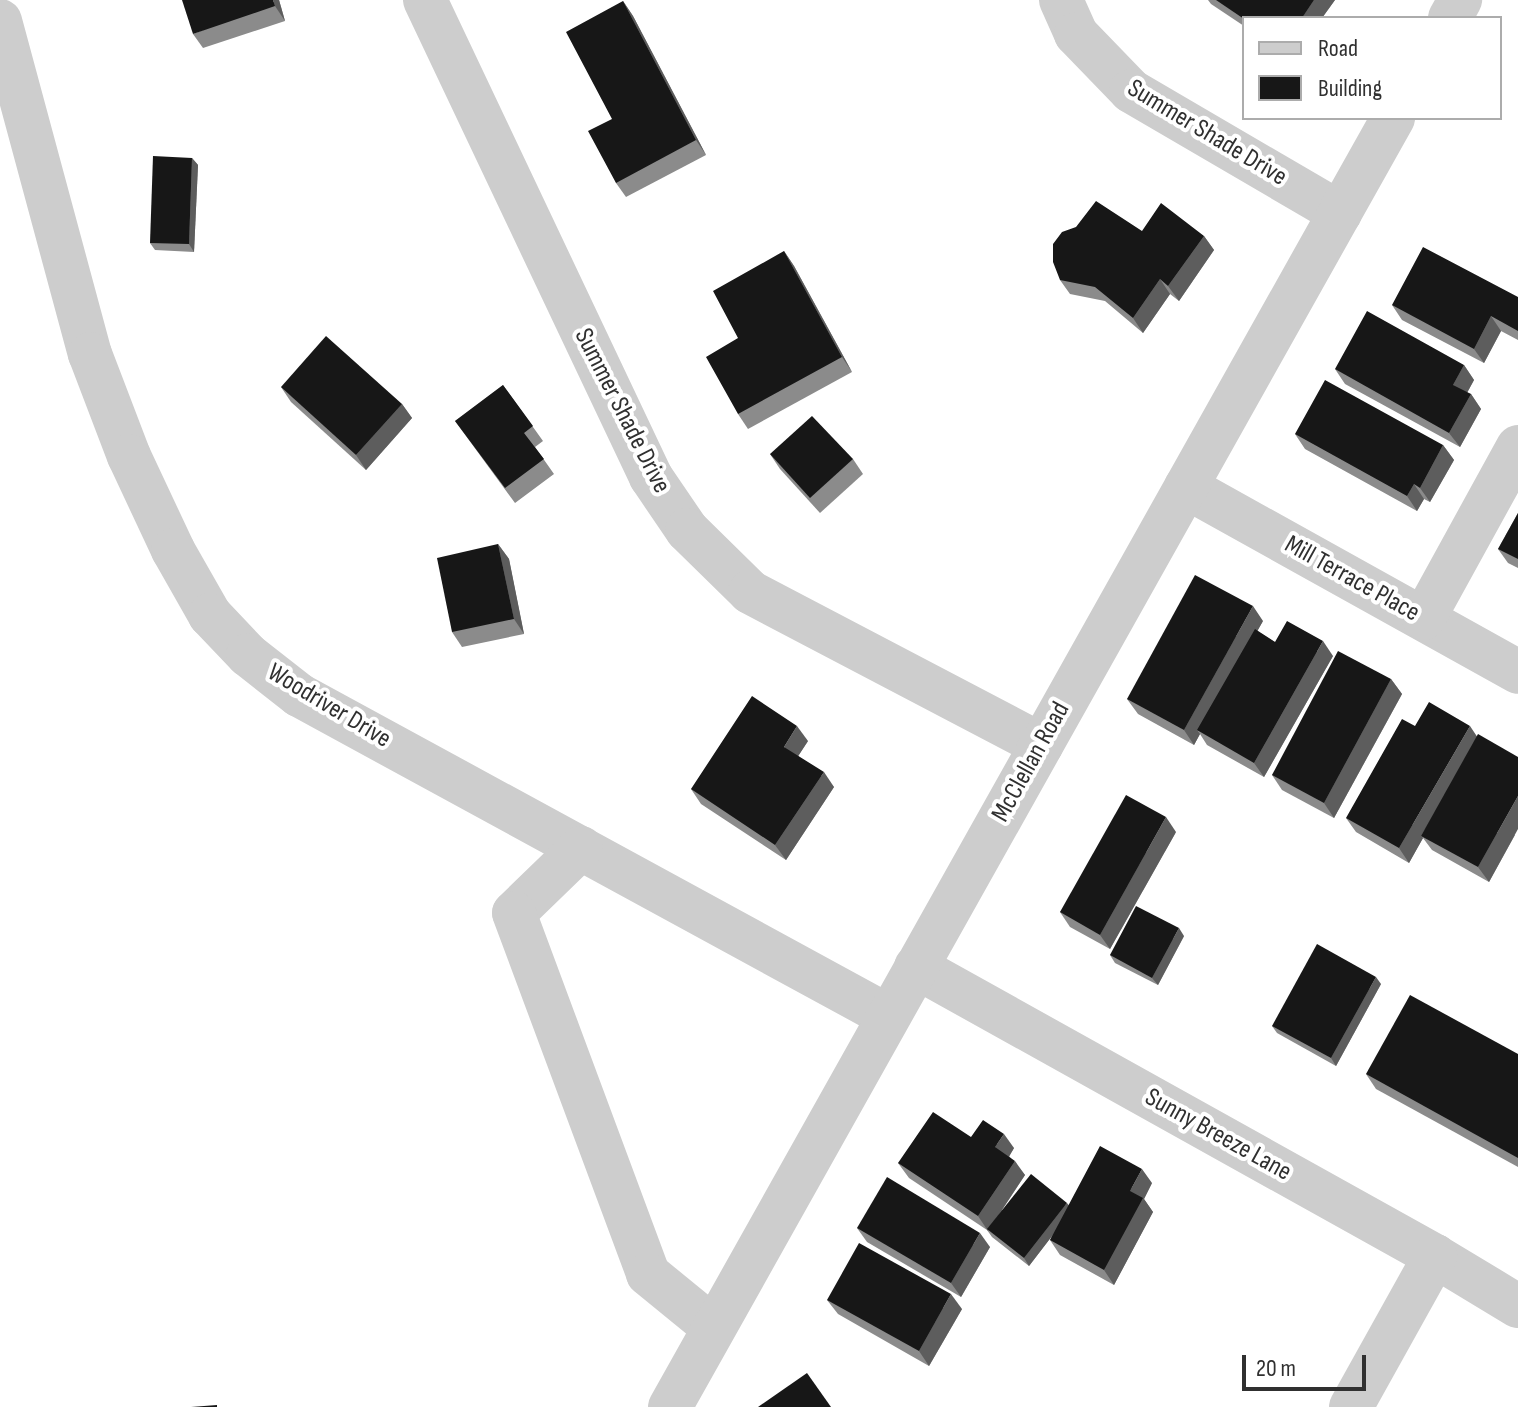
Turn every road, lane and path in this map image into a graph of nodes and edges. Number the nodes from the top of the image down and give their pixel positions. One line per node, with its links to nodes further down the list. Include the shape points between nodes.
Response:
1 (425, 0): 10 (street, Summer Shade Drive, via 651,477 687,530 750,592)
2 (1061, 0): 5 (street, Summer Shade Drive, via 1076,34 1131,91)
3 (0, 21): 11 (street, Woodriver Drive, via 90,354 129,456 210,615 248,655 299,695)
4 (1392, 120): 5 (street, McClellan Road)
5 (1340, 213): 7 (street, McClellan Road)
6 (1518, 447): 8 (street)
7 (1186, 487): 8 (street, Mill Terrace Place); 10 (street, McClellan Road)
8 (1424, 618): 9 (street, Mill Terrace Place)
9 (1518, 672)
10 (1041, 745): 12 (street, McClellan Road)
11 (581, 848): 13 (street, Woodriver Drive); 16 (street, via 514,913 648,1274)
12 (916, 967): 13 (street, McClellan Road); 14 (street, Sunny Breeze Lane)
13 (888, 1016): 16 (street, McClellan Road)
14 (1435, 1256): 15 (street, Sunny Breeze Lane); 18 (street)
15 (1518, 1306)
16 (714, 1328): 17 (street, McClellan Road)
17 (670, 1407)
18 (1351, 1407)

